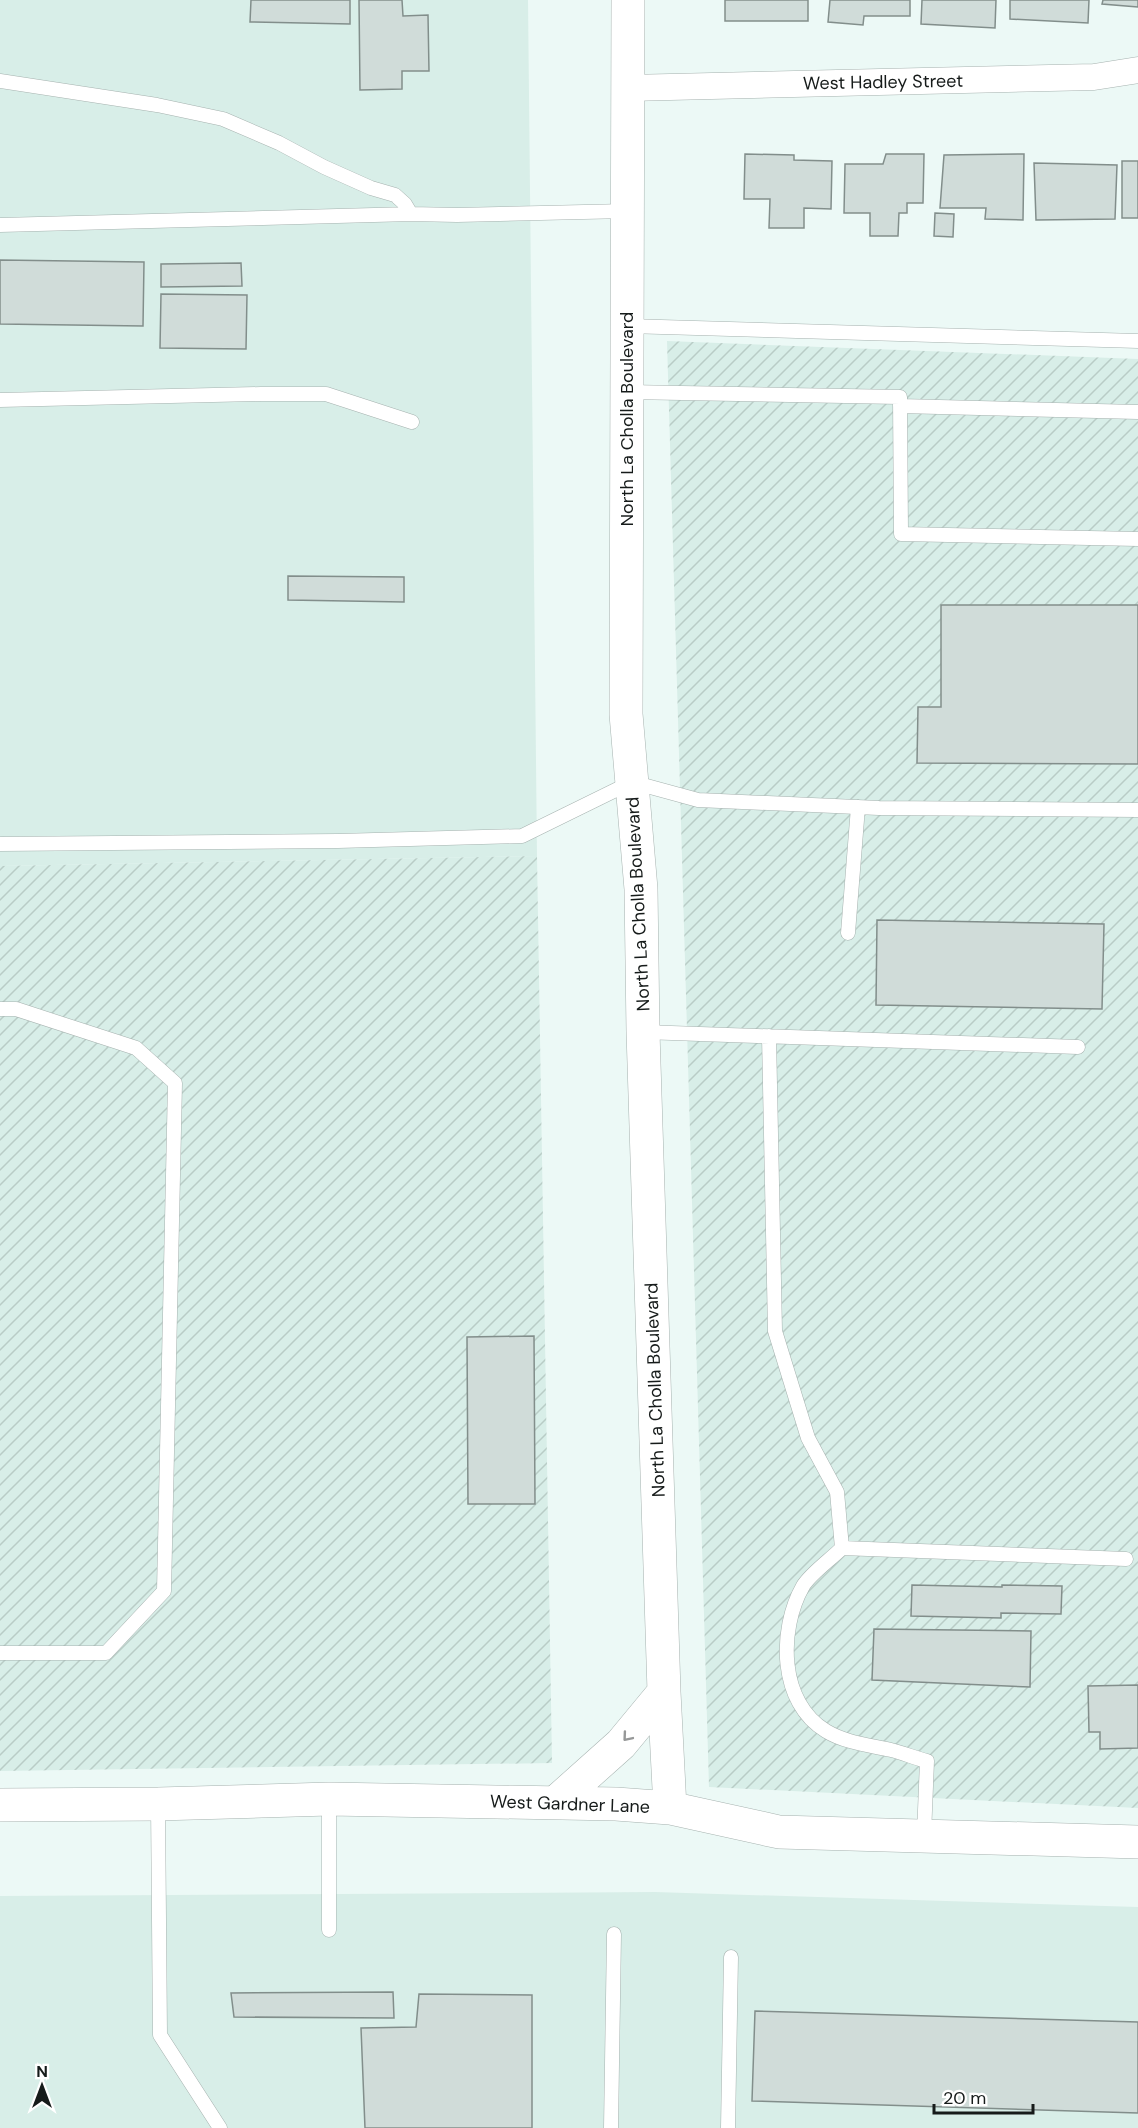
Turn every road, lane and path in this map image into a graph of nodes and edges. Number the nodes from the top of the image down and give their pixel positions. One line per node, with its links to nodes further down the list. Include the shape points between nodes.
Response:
1 (628, 0): 4 (street, North La Cholla Boulevard)
2 (1138, 70): 4 (street, West Hadley Street, via 1094,77)
3 (0, 81): 6 (lane, via 223,119 324,168 395,195)
4 (628, 88): 5 (street, North La Cholla Boulevard)
5 (627, 211): 6 (lane); 8 (street, North La Cholla Boulevard)
6 (411, 214): 7 (lane)
7 (0, 225)
8 (627, 326): 9 (lane); 10 (street, North La Cholla Boulevard)
9 (1138, 341)
10 (627, 392): 12 (lane, via 900,397); 16 (street, North La Cholla Boulevard, via 626,714)
11 (0, 400): 14 (lane, via 327,394)
12 (900, 406): 13 (lane); 15 (lane, via 901,534)
13 (1138, 412)
14 (412, 422)
15 (1138, 539)
16 (632, 782): 17 (lane, via 698,800); 19 (lane, via 522,836); 22 (street, North La Cholla Boulevard, via 641,889)
17 (858, 807): 18 (lane); 20 (lane)
18 (1138, 810)
19 (0, 844)
20 (848, 933)
21 (0, 1009): 27 (lane, via 16,1009 136,1048 175,1083 164,1591 106,1653)
22 (643, 1032): 23 (lane); 28 (street, North La Cholla Boulevard)
23 (769, 1036): 24 (lane); 25 (lane, via 775,1331 808,1438 837,1492)
24 (1078, 1047)
25 (842, 1548): 26 (lane); 34 (lane, via 804,1584 794,1605 787,1634 792,1689 811,1720 826,1731 854,1743 927,1761)
26 (1126, 1559)
27 (0, 1653)
28 (664, 1692): 30 (street, one-way to 30, via 621,1744); 33 (street, North La Cholla Boulevard)
29 (329, 1799): 30 (street, West Gardner Lane); 31 (street, West Gardner Lane); 36 (lane)
30 (555, 1803): 33 (street, West Gardner Lane)
31 (158, 1804): 32 (street, West Gardner Lane); 39 (lane, via 160,2035)
32 (0, 1805)
33 (670, 1808): 34 (street, West Gardner Lane, via 778,1832)
34 (924, 1838): 35 (street, West Gardner Lane)
35 (1138, 1842)
36 (329, 1930)
37 (614, 1934): 40 (lane)
38 (731, 1957): 41 (lane)
39 (220, 2128)
40 (611, 2128)
41 (728, 2128)

